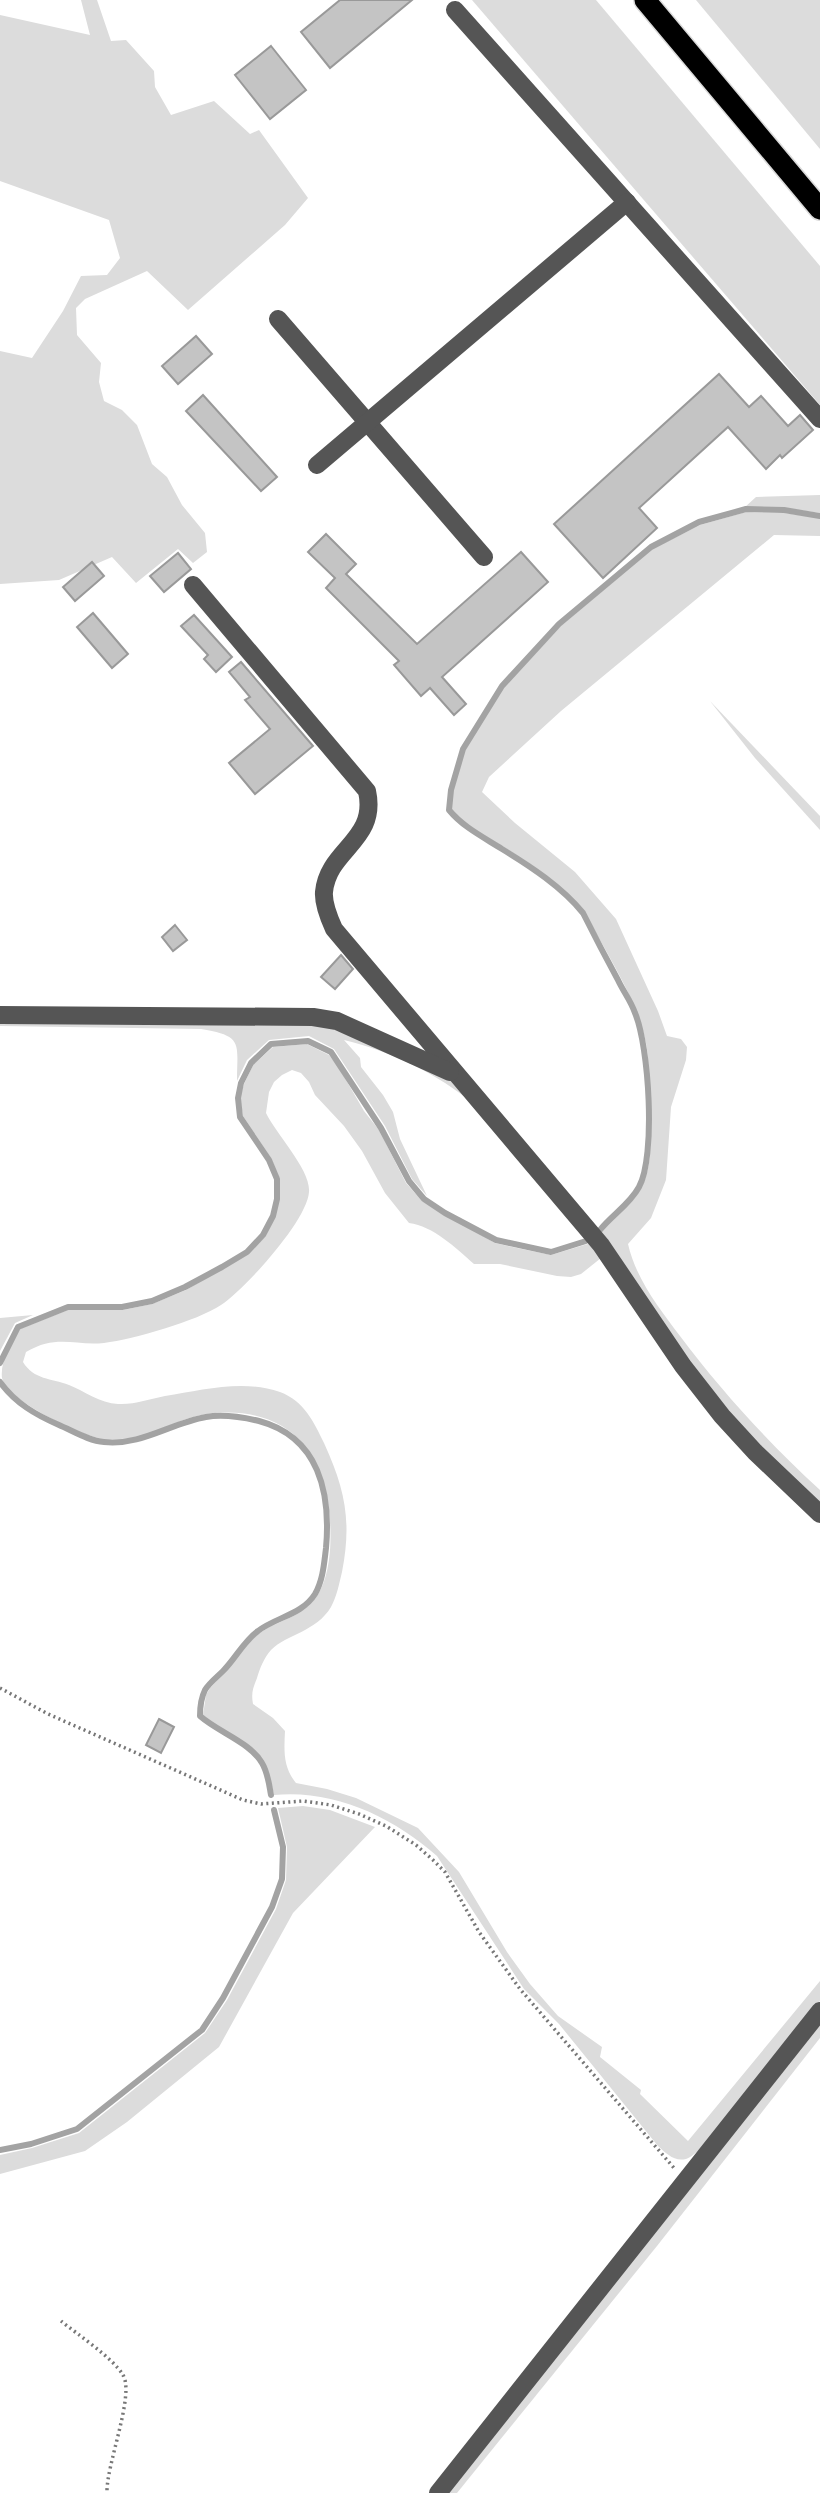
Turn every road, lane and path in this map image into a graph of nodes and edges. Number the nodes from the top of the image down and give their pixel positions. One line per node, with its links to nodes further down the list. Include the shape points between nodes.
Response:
1 (645, 0): 4 (highway)
2 (455, 10): 3 (street)
3 (627, 202): 6 (street); 7 (street)
4 (820, 209)
5 (278, 319): 7 (street)
6 (820, 419)
7 (367, 422): 8 (street); 9 (street)
8 (317, 465)
9 (484, 557)
10 (193, 585): 12 (street, via 367,791 366,824 328,876 323,894 334,929)
11 (0, 1015): 12 (street, via 313,1017 337,1021)
12 (457, 1074): 13 (street, via 601,1245 722,1416)
13 (820, 1514)
14 (0, 1688): 16 (path, via 48,1714 243,1800 331,1805 386,1826 415,1845 445,1872 479,1932 520,1989)
15 (820, 2011): 16 (street)
16 (685, 2180): 19 (street)
17 (61, 2321): 18 (path, via 124,2376 127,2393)
18 (107, 2493)
19 (438, 2493)

